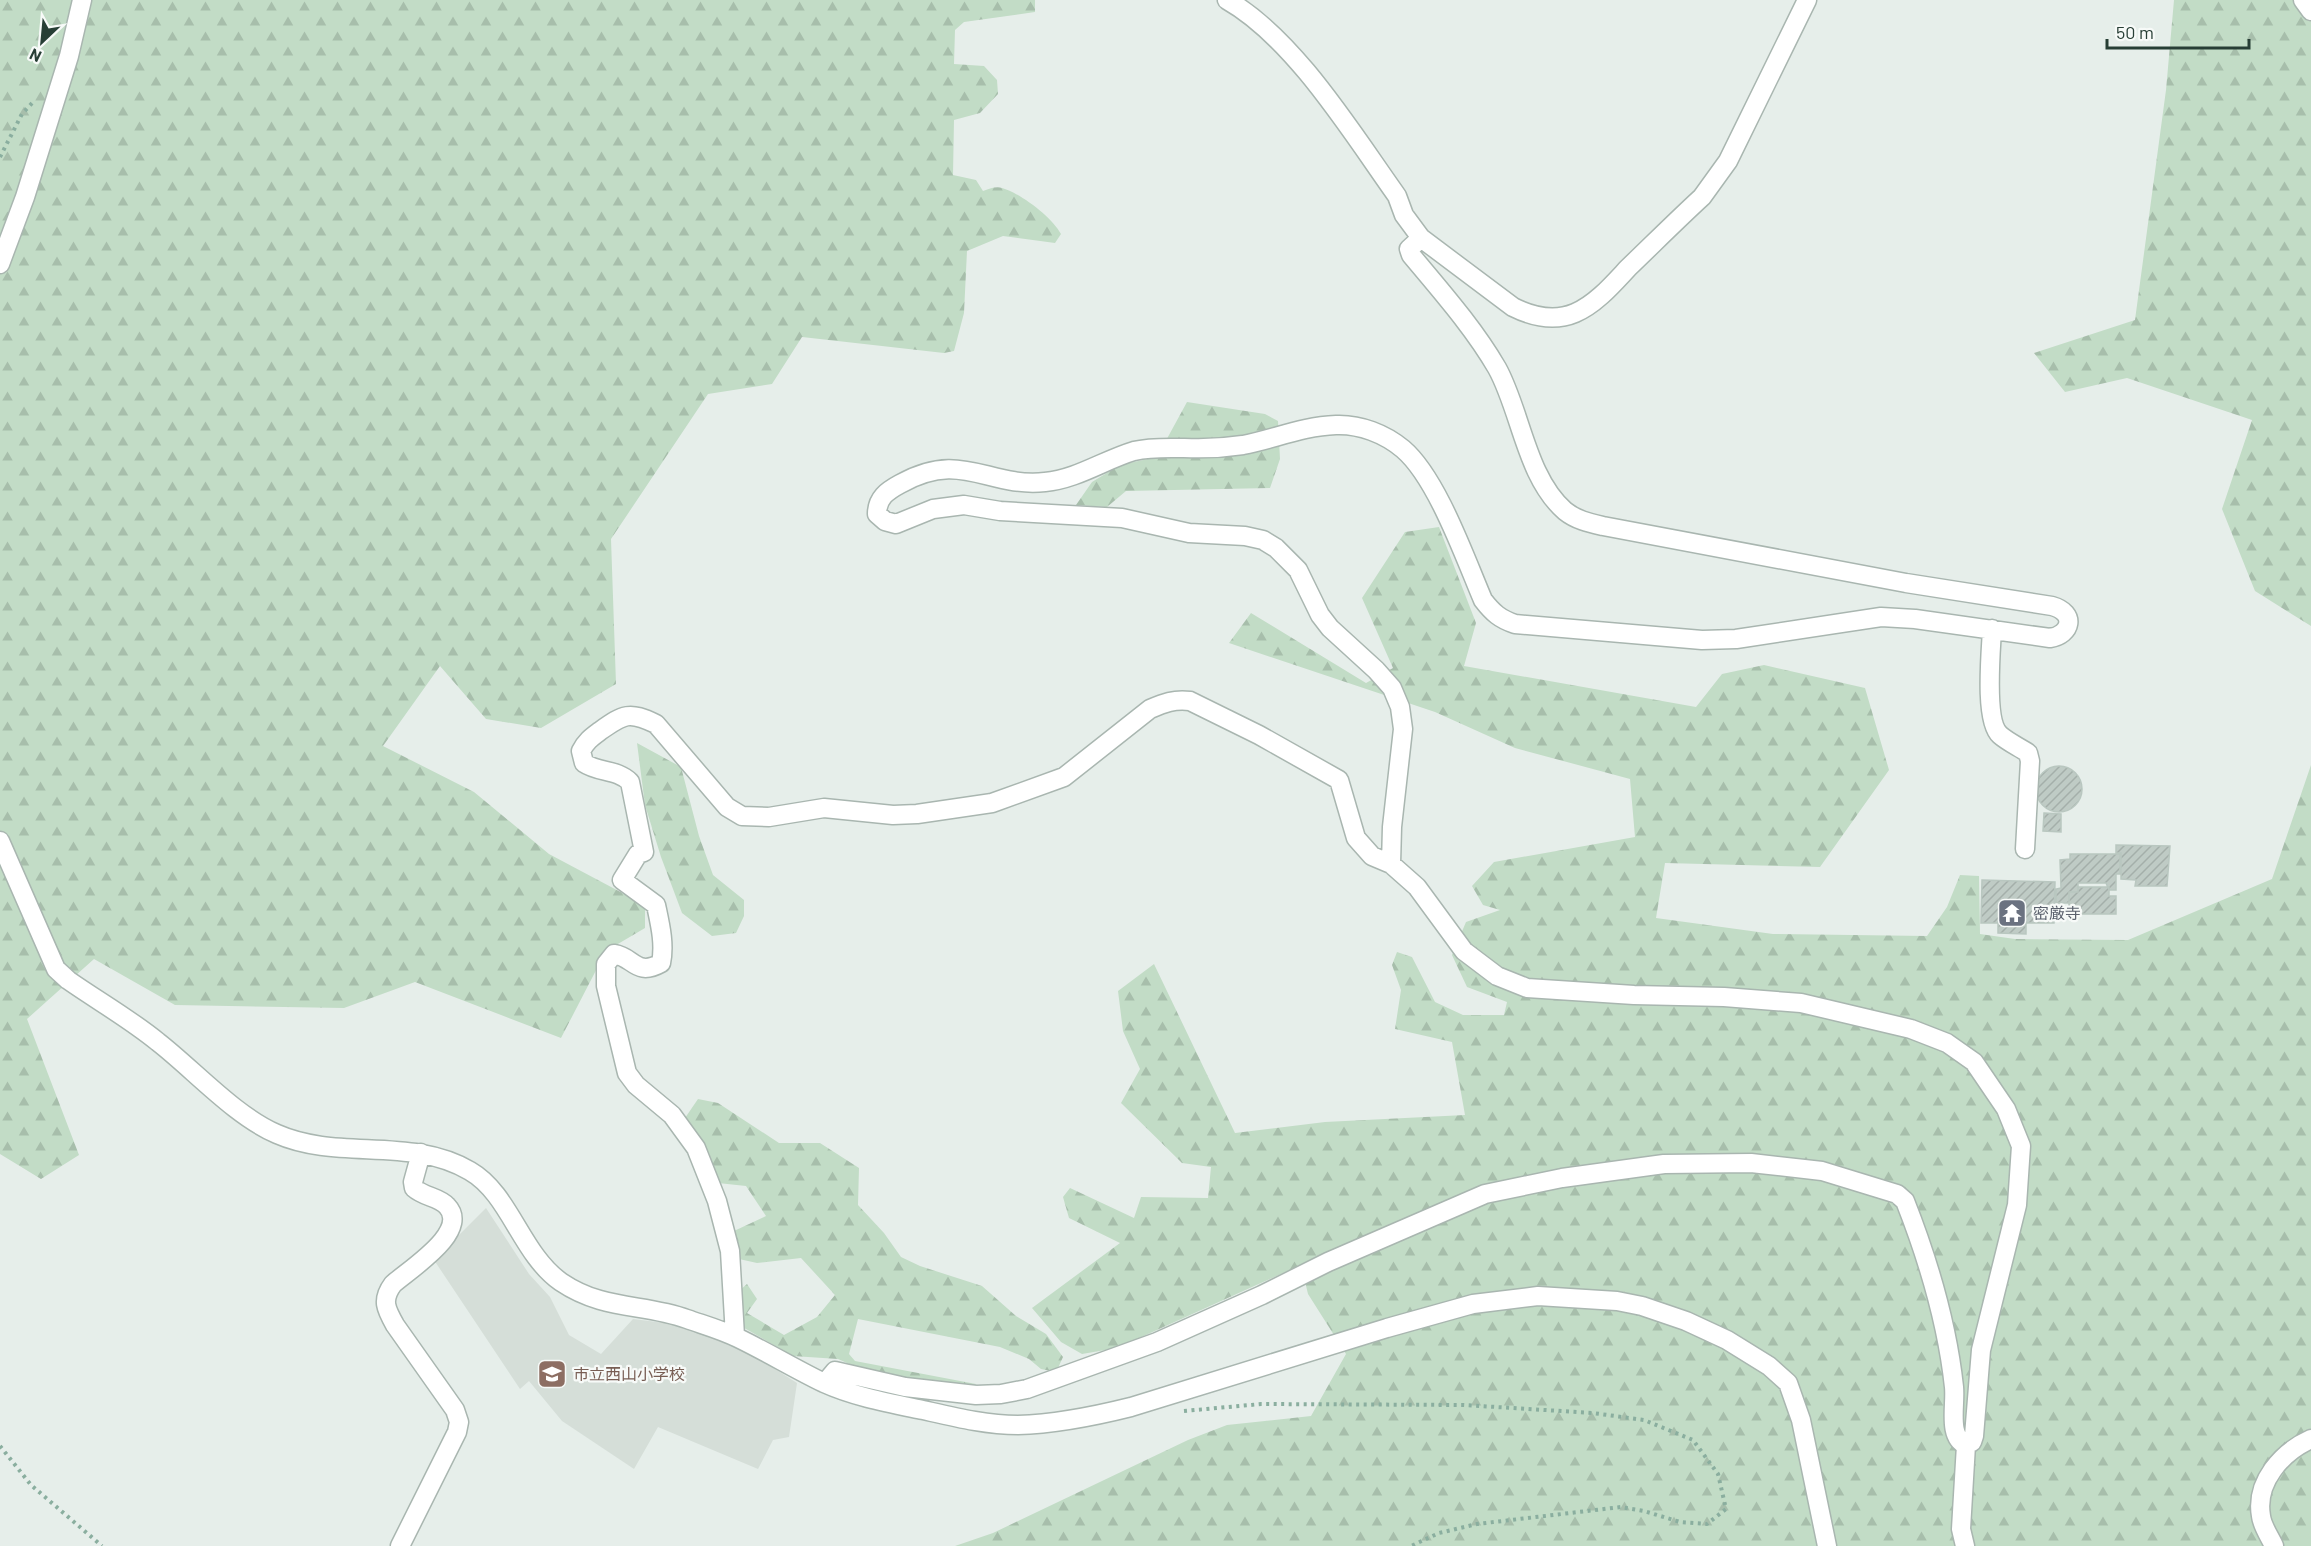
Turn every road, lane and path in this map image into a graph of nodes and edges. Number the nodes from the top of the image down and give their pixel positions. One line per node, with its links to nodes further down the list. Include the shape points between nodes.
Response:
1 (82, 0): 9 (street, via 69,56)
2 (1227, 0): 8 (street, via 1268,30 1322,93 1397,196 1404,215)
3 (1807, 0): 8 (street, via 1716,179 1599,297 1576,313 1542,318 1521,311)
4 (2303, 0): 5 (street)
5 (2311, 11)
6 (38, 98): 7 (path, via 22,114)
7 (0, 157)
8 (1421, 238): 10 (street, via 1409,249 1411,255 1451,303 1497,369 1541,478 1566,512 1603,526 2052,606 2068,615 2066,630 2059,637)
9 (0, 264)
10 (1992, 629): 12 (street, via 1989,685 1995,727 1999,734 2028,753 2030,761); 13 (street, via 1881,617 1736,639 1702,640 1515,624 1493,614 1483,600 1436,495 1404,450 1382,435 1338,425 1227,447 1137,450 1045,482 936,469 915,475 882,497 878,514 896,524 933,509 964,505 1000,512 1122,518 1189,533 1263,540 1276,548 1298,570 1330,628 1392,688 1400,707 1403,729)
11 (0, 841): 14 (street, via 56,969 155,1039 238,1110 276,1134 315,1146)
12 (2025, 849)
13 (1391, 864): 15 (street, via 1372,856 1356,838 1339,780 1260,735 1190,702 1166,702 1150,709 1064,777 1046,785 992,802 892,815 824,808 769,817 742,816 727,807 656,724 639,716 620,716 586,741 581,751 584,763 593,769 623,775 630,782 644,852 638,854 622,880 656,905 663,954 661,963 641,968 614,954 606,964 606,986 627,1073 672,1115 696,1148 717,1201 730,1251); 19 (street, via 1417,887 1464,951 1497,975 1527,988 1801,1003 1911,1029 1947,1043 1974,1062 2006,1109 2021,1146 2017,1205 1982,1350 1974,1436)
14 (421, 1153): 15 (street, via 474,1172 492,1189 528,1248 573,1290 618,1306 680,1316); 22 (street, via 414,1188 421,1195 444,1202 454,1219 442,1243 387,1292 387,1312 455,1410 459,1422)
15 (735, 1336): 16 (street)
16 (825, 1383): 19 (street, via 835,1371 905,1387 976,1395 1027,1389 1156,1342 1485,1194 1562,1178 1664,1164 1751,1163 1822,1172 1897,1194 1905,1201 1934,1280 1948,1336 1955,1435); 24 (street, via 868,1398 957,1418 1017,1425 1097,1416 1131,1407 1473,1304 1538,1296 1617,1301 1686,1321 1727,1340 1788,1383 1801,1420)
17 (1173, 1412): 23 (path, via 1261,1404 1464,1405 1644,1420 1693,1440 1718,1474 1726,1509 1707,1524 1680,1522 1621,1507 1488,1522 1439,1533)
18 (2311, 1439): 26 (street, via 2274,1465 2260,1497 2260,1518)
19 (1966, 1445): 25 (street, via 1961,1529)
20 (0, 1446): 21 (path, via 31,1485)
21 (102, 1546)
22 (400, 1546)
23 (1411, 1546)
24 (1827, 1546)
25 (1965, 1546)
26 (2274, 1546)

